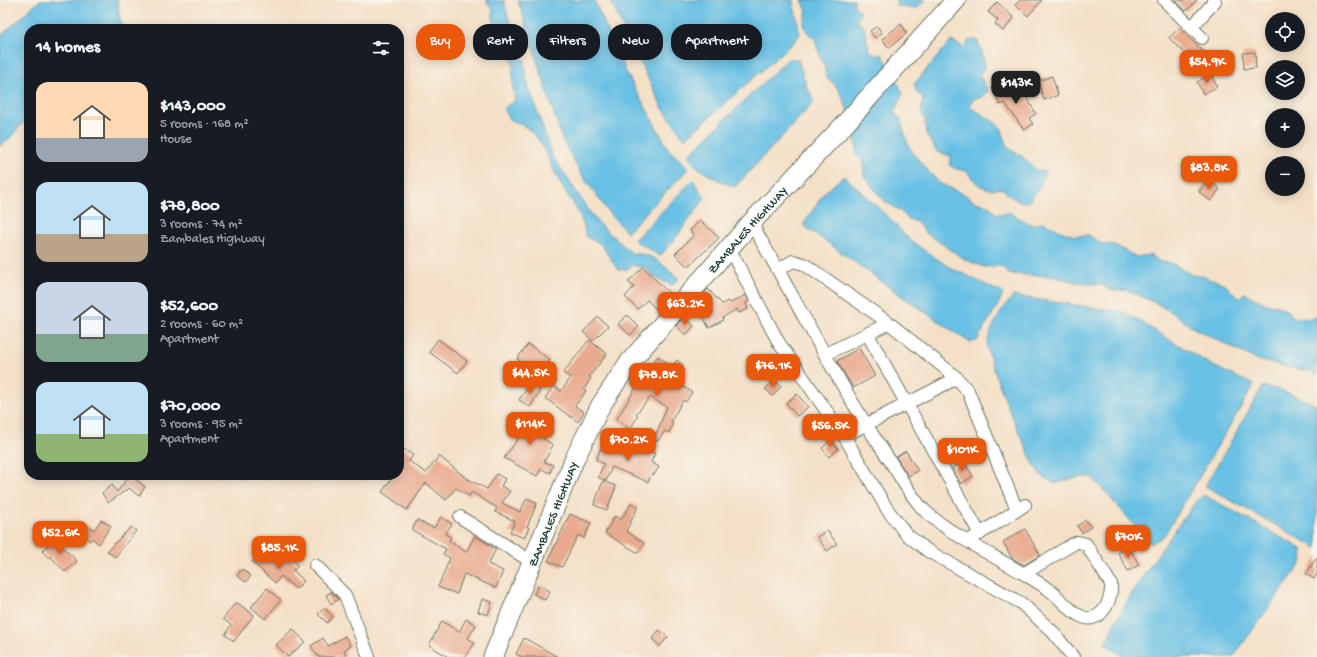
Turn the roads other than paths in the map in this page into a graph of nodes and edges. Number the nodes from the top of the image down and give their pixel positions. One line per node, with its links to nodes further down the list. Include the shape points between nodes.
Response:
1 (956, 0): 6 (main road, ZAMBALES HIGHWAY, via 844,125)
2 (1164, 0): 4 (street)
3 (1216, 0): 4 (street)
4 (1192, 27): 5 (street)
5 (1202, 38)
6 (751, 223): 7 (main road, ZAMBALES HIGHWAY); 8 (street)
7 (729, 248): 15 (street, via 779,344); 19 (main road, ZAMBALES HIGHWAY, via 628,364 601,405 575,458)
8 (778, 270): 9 (street, via 789,262 800,262); 11 (street)
9 (889, 323): 10 (street); 12 (street)
10 (868, 335): 11 (street); 13 (street)
11 (826, 354): 14 (street)
12 (957, 378): 13 (street); 17 (street, via 968,391 1022,507)
13 (907, 404): 14 (street); 17 (street)
14 (866, 425): 15 (street); 18 (street, via 918,503)
15 (844, 436): 24 (street, via 887,509 906,534 928,551 1021,603 1052,631)
16 (460, 517): 19 (street)
17 (980, 534): 18 (street)
18 (969, 541): 21 (street)
19 (532, 562): 23 (main road, ZAMBALES HIGHWAY)
20 (314, 565): 22 (street, via 344,595)
21 (1025, 573): 21 (street, via 1085,618 1098,616 1107,607 1111,584 1086,544 1073,544)
22 (369, 657)
23 (493, 657)
24 (1073, 657)

